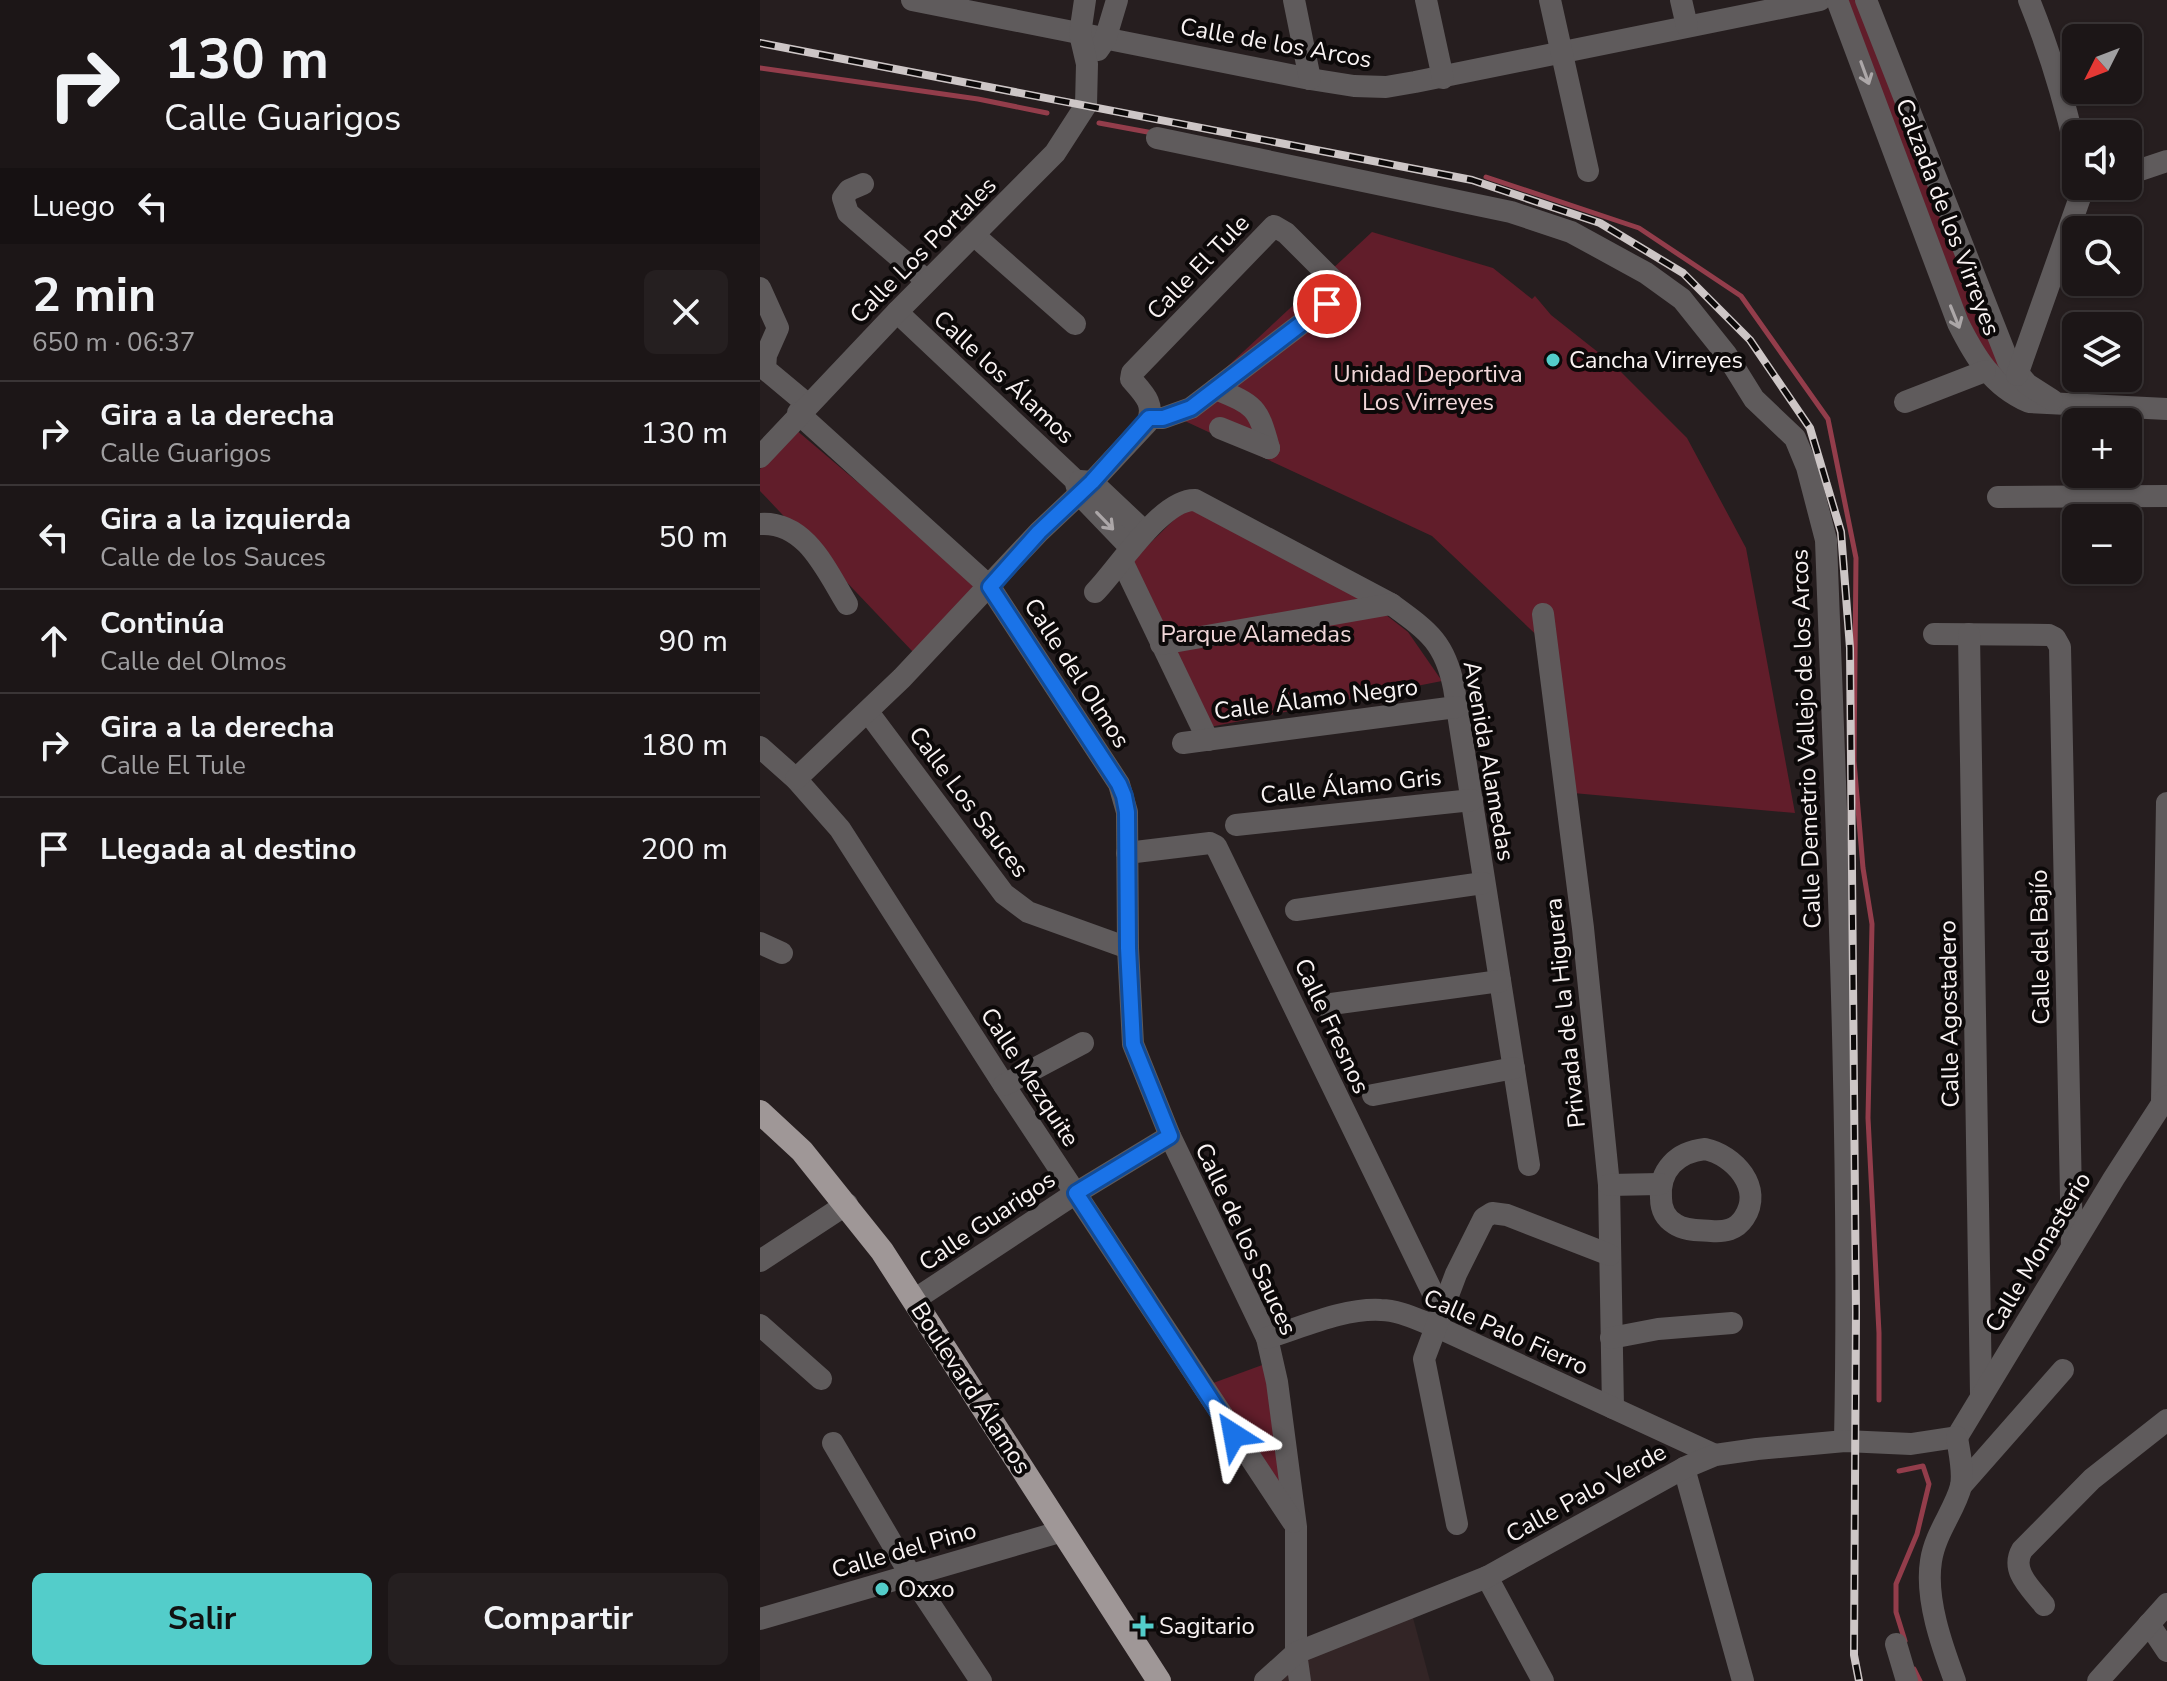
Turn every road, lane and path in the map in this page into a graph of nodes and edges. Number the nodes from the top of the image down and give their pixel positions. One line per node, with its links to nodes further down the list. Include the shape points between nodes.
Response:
1 (912, 0): 12 (street, Calle de los Arcos)
2 (1085, 0): 14 (street, Calle Los Portales)
3 (1117, 0): 15 (street)
4 (1294, 0): 19 (street)
5 (1426, 0): 18 (street)
6 (1550, 0): 16 (street)
7 (1681, 0): 13 (street)
8 (1820, 0): 13 (street, Calle de los Arcos)
9 (1837, 0): 32 (street, Calzada de los Virreyes, one-way to 32, via 1958,323)
10 (1866, 0): 33 (street, Calzada de los Virreyes, via 1967,262)
11 (2029, 0): 20 (street)
12 (954, 4): 14 (street, Calle de los Arcos)
13 (1687, 26): 16 (street, Calle de los Arcos)
14 (1080, 34): 15 (street, Calle de los Arcos); 17 (street, Calle Los Portales)
15 (1105, 40): 17 (street); 19 (street, Calle de los Arcos)
16 (1561, 51): 18 (street, Calle de los Arcos); 24 (street)
17 (1087, 64): 27 (street, Calle Los Portales, via 1086,105 1063,141)
18 (1443, 78): 19 (street, Calle de los Arcos, via 1386,87)
19 (1310, 79)
20 (2068, 120)
21 (1157, 138): 99 (street, Calle Demetrio Vallejo de los Arcos, via 1511,212 1571,232 1682,299 1754,399 1795,438 1826,540 1845,1083)
22 (2167, 161): 23 (street)
23 (2142, 169)
24 (1588, 171)
25 (863, 184): 28 (street, via 843,198 848,213)
26 (2081, 200): 33 (street)
27 (975, 236): 28 (street, Calle Los Portales); 31 (street)
28 (927, 281): 30 (street, Calle Los Portales)
29 (760, 288): 37 (street, Calle del Olmos, via 778,328 765,369)
30 (897, 312): 37 (street, Calle Los Portales); 42 (street, Calle los Álamos)
31 (1075, 324)
32 (1985, 371): 35 (street); 36 (street, Calzada de los Virreyes, via 2015,396)
33 (2017, 375): 36 (street, Calzada de los Virreyes)
34 (1216, 389): 39 (street, Calle El Tule, via 1178,414); 39 (street, Calle El Tule, via 1343,292 1278,226 1132,373 1151,405); 40 (street, via 1257,412 1269,448)
35 (1905, 402)
36 (2059, 405): 38 (street, Calzada de los Virreyes)
37 (803, 409): 41 (street, Calle Los Portales); 47 (street, Calle del Olmos)
38 (2167, 409)
39 (1149, 418): 42 (street)
40 (1220, 428)
41 (760, 457)
42 (1082, 486): 46 (street, Calle los Álamos); 47 (street)
43 (2167, 496): 44 (street)
44 (1998, 497)
45 (760, 524): 49 (street, via 774,523 801,537)
46 (1133, 547): 48 (street, Avenida Alamedas); 50 (street, Avenida Alamedas, via 1181,502 1195,500); 54 (street)
47 (990, 587): 56 (street); 64 (street, Calle del Olmos, via 1119,784 1127,812)
48 (1095, 592)
49 (847, 604)
50 (1391, 604): 54 (street); 55 (street, Avenida Alamedas, via 1444,652)
51 (1543, 614): 81 (street, Privada de la Higuera)
52 (1934, 634): 53 (street)
53 (1969, 634): 84 (street, Calle del Bajío, via 2049,635 2060,647); 95 (street, Calle Agostadero)
54 (1161, 644): 57 (street)
55 (1456, 707): 57 (street, Calle Álamo Negro); 61 (street, Avenida Alamedas)
56 (868, 712): 60 (street); 68 (street, Calle Los Sauces, via 1004,894 1028,912)
57 (1208, 740): 58 (street, Calle Álamo Negro)
58 (1183, 743)
59 (760, 747): 60 (street, Calle Mezquite)
60 (796, 779): 74 (street, Calle Mezquite, via 840,829)
61 (1472, 800): 63 (street, Calle Álamo Gris); 65 (street, Avenida Alamedas)
62 (2167, 803): 76 (street)
63 (1236, 825)
64 (1127, 853): 68 (street, Calle del Olmos); 88 (street, Calle Fresnos, via 1216,846)
65 (1483, 883): 66 (street); 70 (street, Avenida Alamedas)
66 (1296, 910)
67 (760, 943): 69 (street)
68 (1128, 948): 78 (street, Calle de los Sauces, via 1133,1044)
69 (782, 953)
70 (1500, 981): 71 (street); 73 (street, Avenida Alamedas)
71 (1324, 1005)
72 (1083, 1043): 74 (street)
73 (1514, 1068): 75 (street); 79 (street, Avenida Alamedas)
74 (1004, 1085): 82 (street, Calle Mezquite)
75 (1373, 1095)
76 (2165, 1099): 84 (street, Calle Monasterio)
77 (760, 1112): 83 (main road, Boulevard Álamos)
78 (1170, 1136): 82 (street, Calle Guarigos); 91 (street, Calle de los Sauces)
79 (1529, 1165)
80 (1660, 1184): 81 (street)
81 (1609, 1185): 85 (street, Privada de la Higuera)
82 (1076, 1193): 87 (street, Calle Guarigos); 105 (street, Calle Mezquite)
83 (847, 1204): 86 (street); 87 (main road, Boulevard Álamos)
84 (2072, 1247): 95 (street, Calle Monasterio)
85 (1610, 1255): 88 (street, via 1492,1213 1476,1233); 92 (street, Privada de la Higuera)
86 (760, 1261)
87 (914, 1300): 106 (main road, Boulevard Álamos)
88 (1438, 1318): 91 (street, Calle Palo Fierro, via 1368,1310); 96 (street, Calle Palo Fierro); 104 (street, via 1424,1359)
89 (1732, 1323): 92 (street)
90 (760, 1325): 94 (street)
91 (1267, 1338): 105 (street, Calle de los Sauces)
92 (1611, 1338): 96 (street, Privada de la Higuera)
93 (2063, 1370): 103 (street)
94 (821, 1379)
95 (1981, 1394): 98 (street, Calle Monasterio)
96 (1613, 1408): 101 (street, Calle Palo Fierro)
97 (2167, 1420): 110 (street, via 2092,1479 2022,1550 2016,1566)
98 (1957, 1437): 99 (street, Calle Palo Verde, via 1911,1444); 103 (street)
99 (1845, 1441): 101 (street, Calle Palo Verde)
100 (833, 1443): 107 (street)
101 (1715, 1455): 102 (street, Calle Palo Verde)
102 (1684, 1468): 108 (street, Calle Palo Verde); 121 (street)
103 (1961, 1486): 123 (street, via 1931,1563 1931,1590)
104 (1457, 1524)
105 (1296, 1527): 115 (street, Calle de los Sauces)
106 (1063, 1531): 107 (street, Calle del Pino); 117 (main road, Boulevard Álamos)
107 (910, 1574): 111 (street, Calle del Pino); 116 (street)
108 (1487, 1577): 115 (street, Calle Palo Verde); 120 (street)
109 (2167, 1604): 112 (street)
110 (2044, 1605)
111 (760, 1619)
112 (2149, 1624): 114 (street); 124 (street)
113 (1896, 1644): 122 (street)
114 (2167, 1651)
115 (1296, 1653): 118 (street, Calle Palo Verde); 119 (street, Calle de los Sauces)
116 (981, 1681)
117 (1159, 1681)
118 (1265, 1681)
119 (1300, 1681)
120 (1543, 1681)
121 (1743, 1681)
122 (1907, 1681)
123 (1955, 1681)
124 (2098, 1681)

